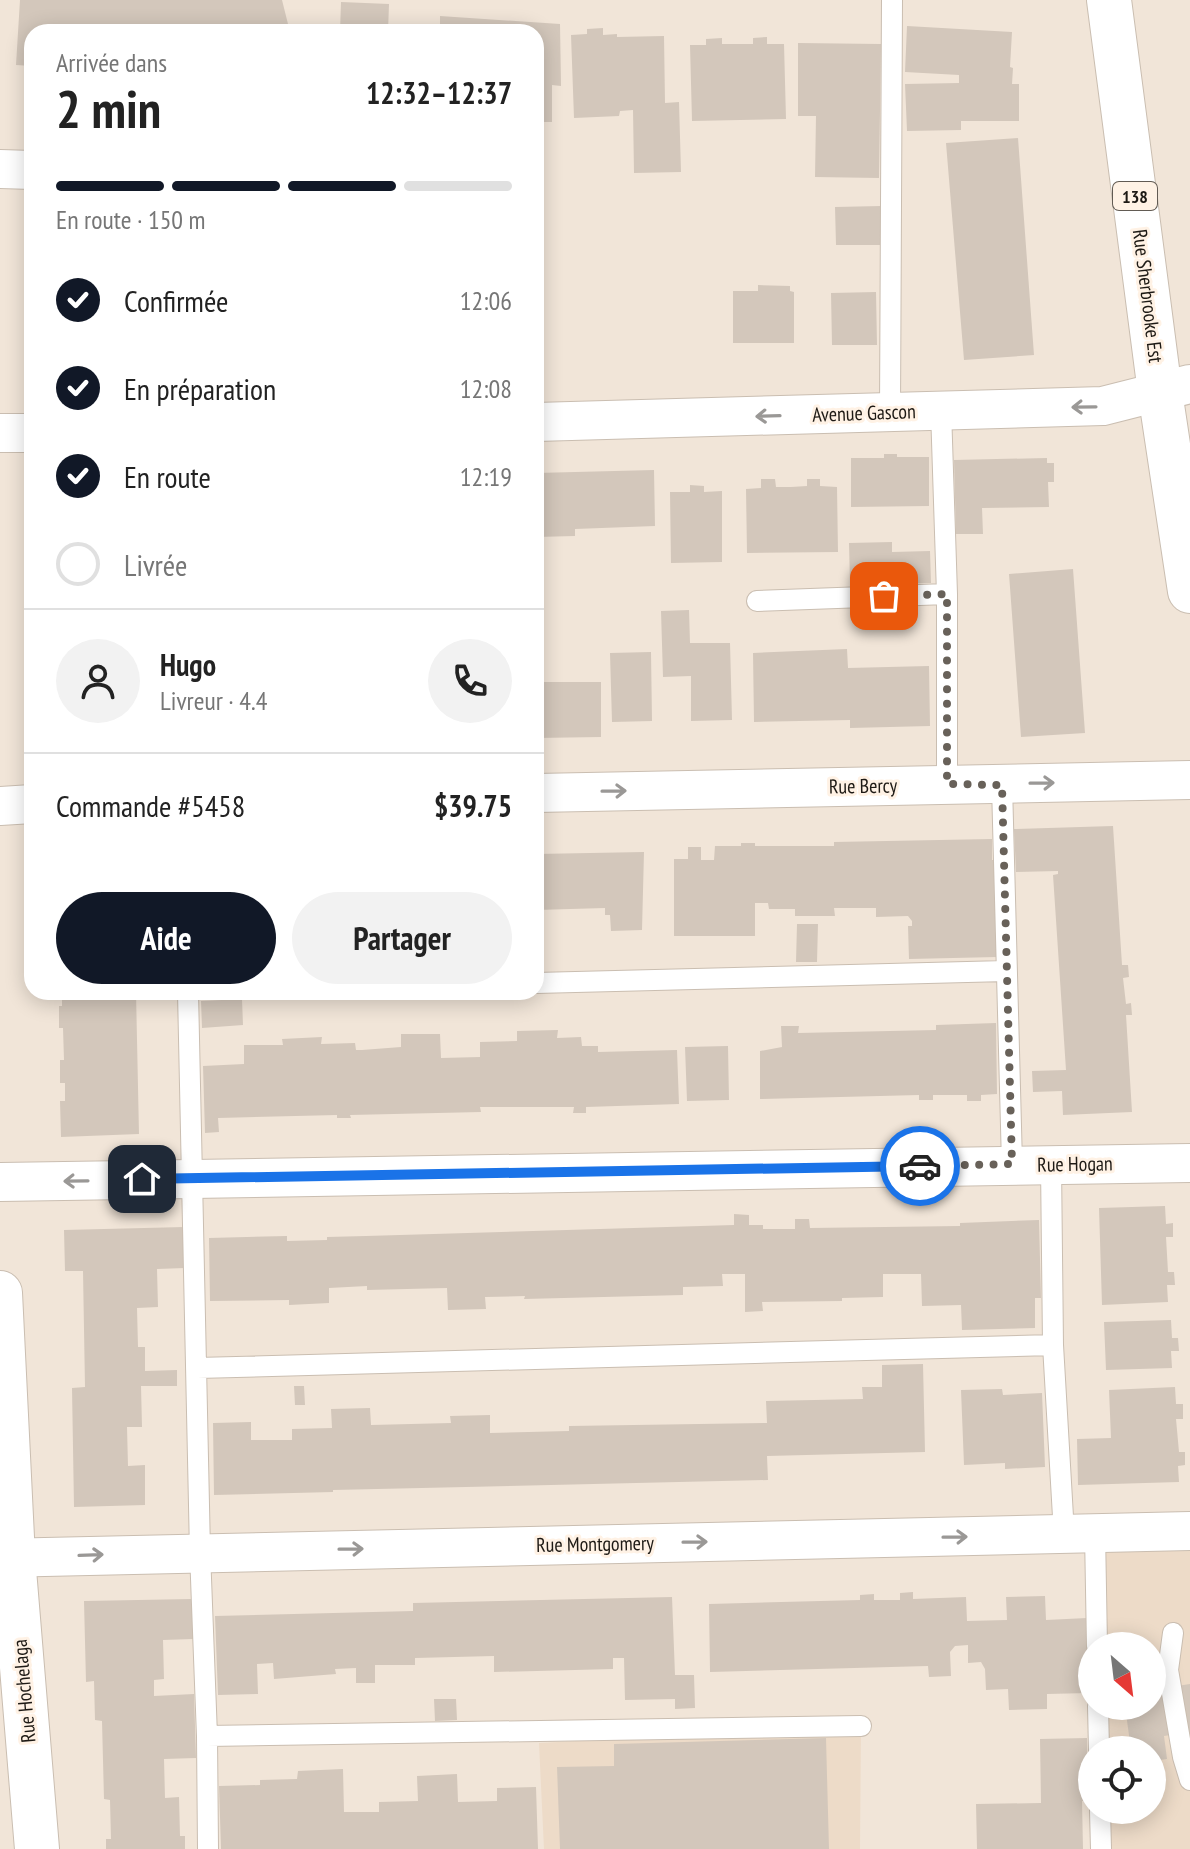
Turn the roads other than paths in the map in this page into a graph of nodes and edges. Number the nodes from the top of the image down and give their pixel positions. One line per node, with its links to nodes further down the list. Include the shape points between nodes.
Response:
1 (892, 0): 7 (lane)
2 (1109, 0): 5 (main road, Rue Sherbrooke Est / 138)
3 (0, 169): 4 (street)
4 (24, 170)
5 (1175, 388): 6 (street, Avenue Gascon, one-way to 6, via 1103,406); 11 (main road, Rue Sherbrooke Est / 138)
6 (941, 410): 7 (street, Avenue Gascon); 12 (lane)
7 (890, 412): 8 (street, Avenue Gascon, one-way to 8)
8 (544, 422)
9 (0, 433): 10 (street)
10 (24, 433)
11 (1190, 591)
12 (947, 594): 13 (lane); 15 (lane)
13 (757, 601)
14 (1190, 780): 16 (street, Rue Bercy, one-way to 14)
15 (947, 784): 16 (street, Rue Bercy); 17 (street, Rue Bercy, one-way to 15)
16 (1002, 785): 20 (lane)
17 (544, 793)
18 (24, 804): 19 (street)
19 (0, 806)
20 (1006, 971): 21 (lane); 24 (lane)
21 (544, 983)
22 (188, 1000): 26 (lane)
23 (1190, 1163): 25 (street, Rue Hogan)
24 (1012, 1164): 25 (street, Rue Hogan); 26 (street, Rue Hogan)
25 (1051, 1164): 29 (lane)
26 (194, 1177): 27 (street, Rue Hogan, one-way to 27); 30 (lane)
27 (0, 1182)
28 (0, 1293): 34 (main road, Rue Hochelaga)
29 (1053, 1345): 30 (lane); 32 (lane)
30 (197, 1368): 33 (lane)
31 (1190, 1531): 32 (street, Rue Montgomery)
32 (1079, 1534): 33 (street, Rue Montgomery, one-way to 32); 35 (lane)
33 (200, 1552): 34 (street, Rue Montgomery, one-way to 33); 38 (lane)
34 (7, 1558): 41 (main road, Rue Hochelaga)
35 (1095, 1632)
36 (1173, 1633): 39 (lane, via 1168,1670)
37 (861, 1726): 38 (lane)
38 (207, 1736): 42 (lane)
39 (1190, 1780)
40 (1100, 1824): 43 (lane)
41 (37, 1849)
42 (208, 1849)
43 (1101, 1849)

